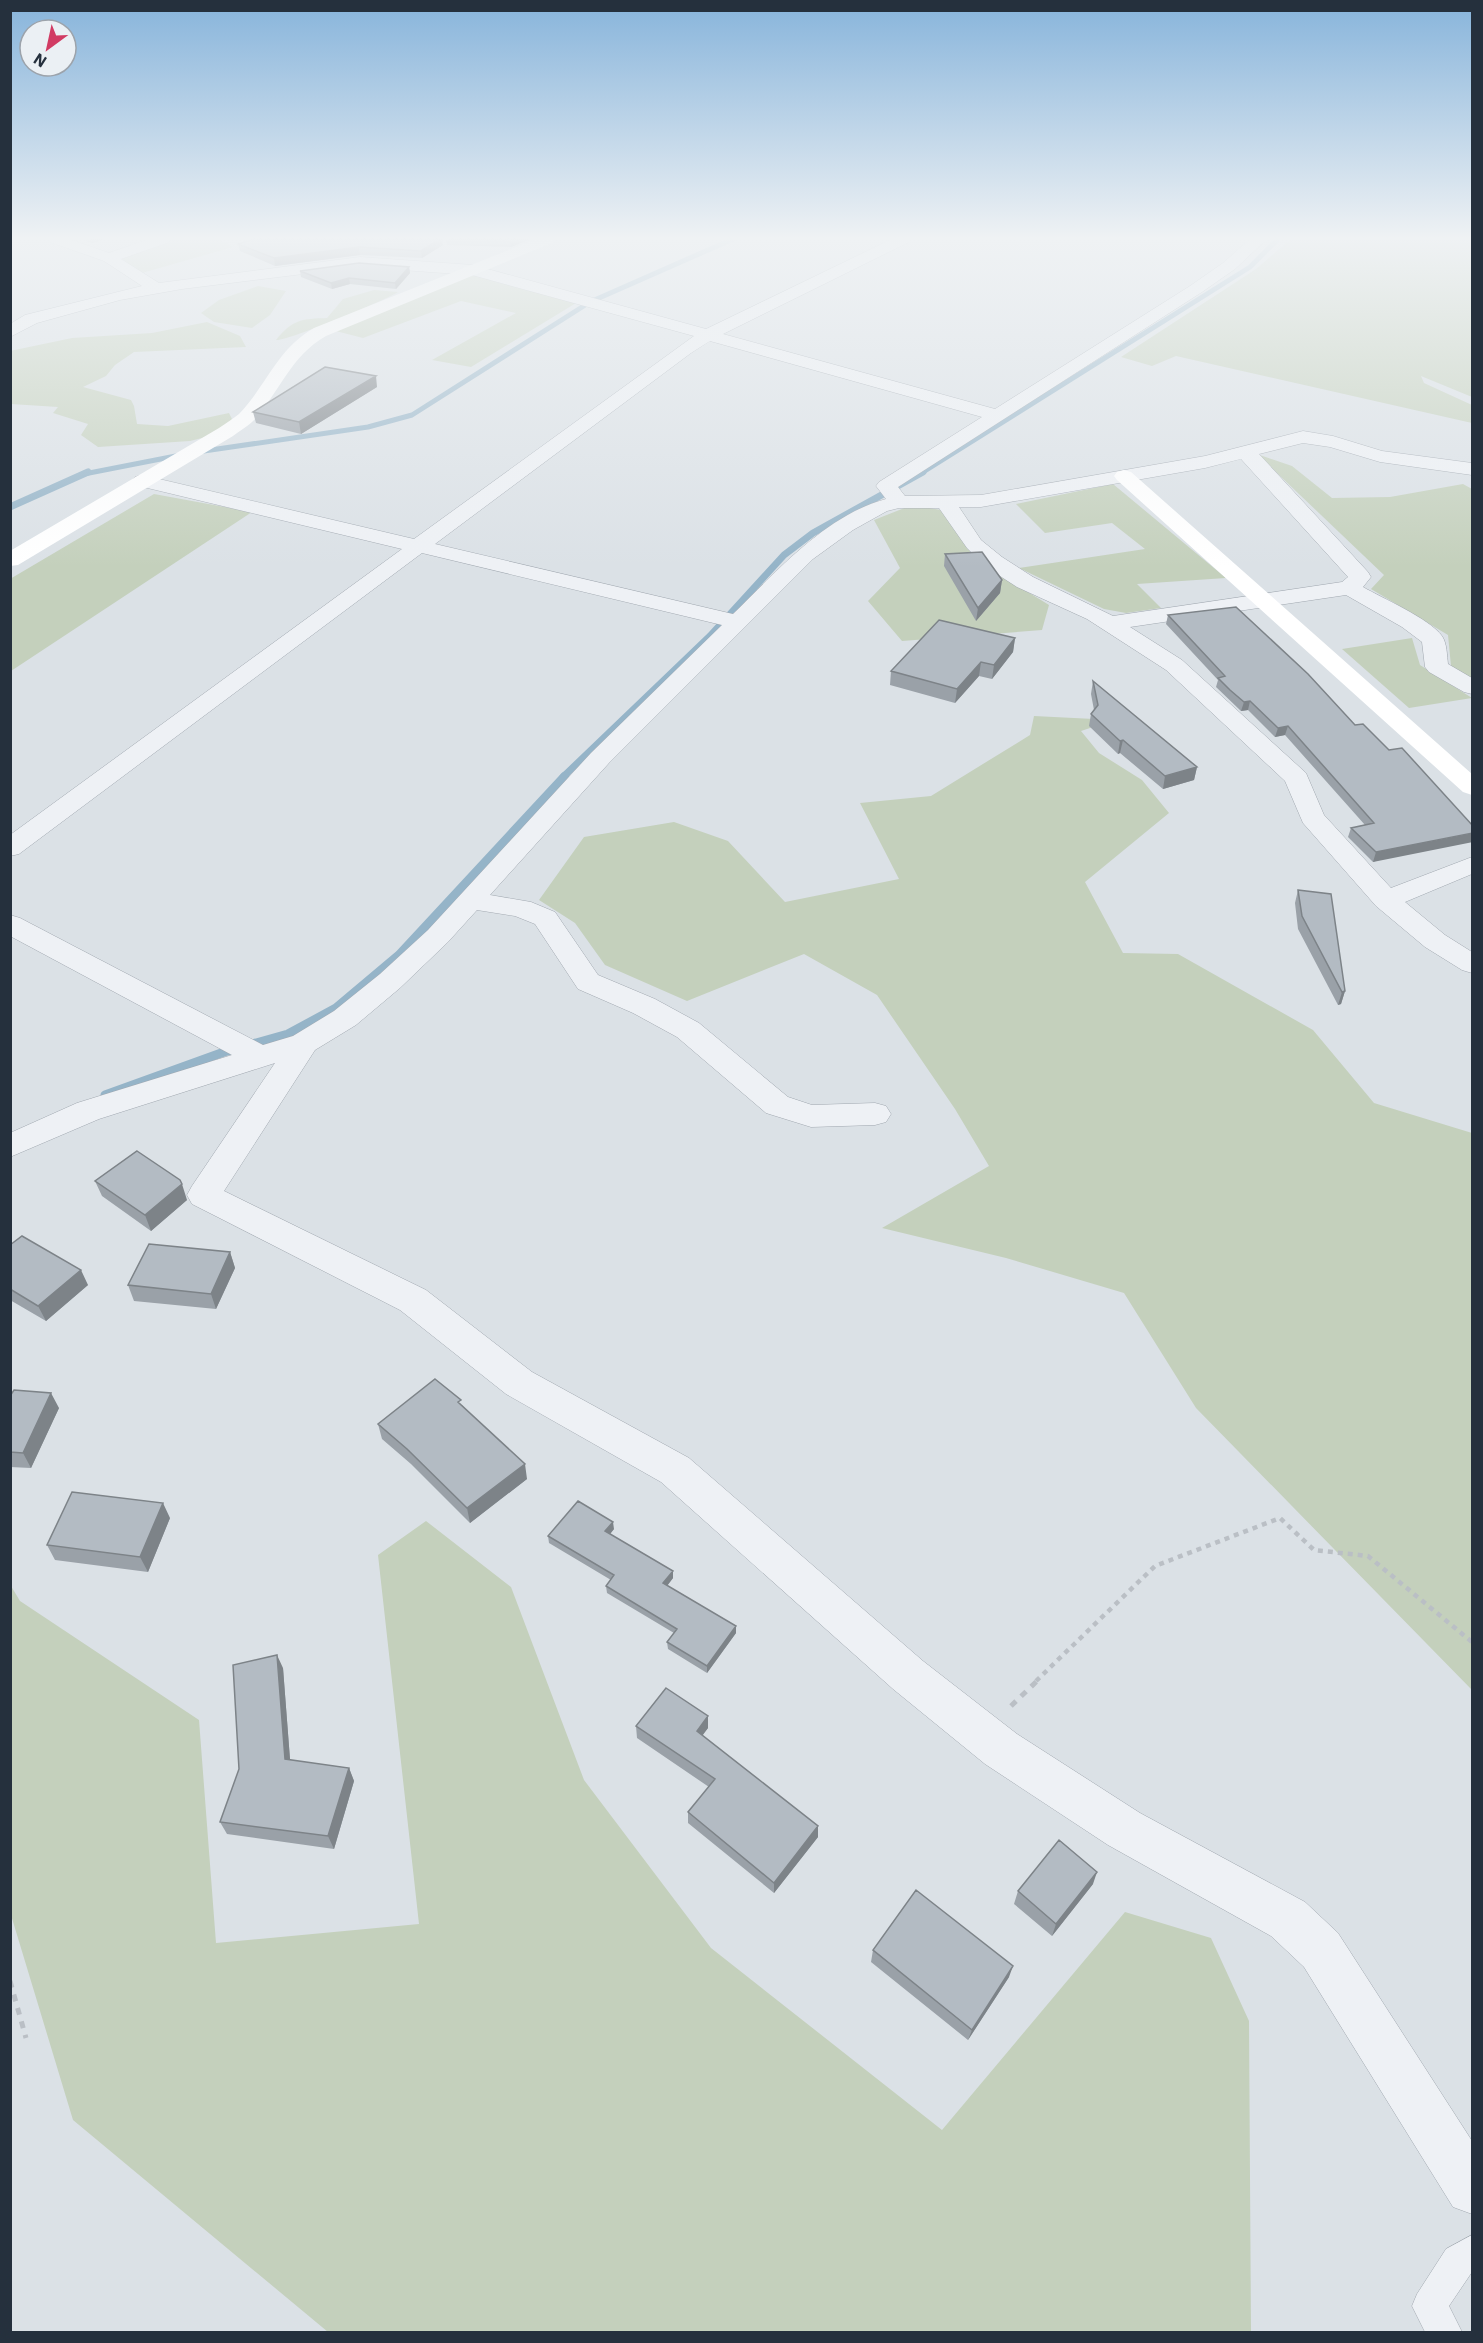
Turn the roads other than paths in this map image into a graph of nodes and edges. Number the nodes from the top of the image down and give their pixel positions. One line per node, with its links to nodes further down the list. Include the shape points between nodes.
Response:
1 (298, 348): 9 (street, via 245,418)
2 (687, 348): 12 (street)
3 (756, 348): 5 (street)
4 (1101, 348): 5 (street)
5 (996, 415): 10 (street, via 886,486)
6 (1246, 452): 7 (street, via 1302,438 1333,442 1380,456); 8 (street); 14 (street, via 1360,577)
7 (1473, 469)
8 (1124, 476): 11 (street, via 981,501); 15 (street)
9 (142, 481): 12 (street); 13 (street)
10 (899, 501): 11 (street); 16 (street, via 854,521 806,555)
11 (945, 502): 17 (street, via 974,544 994,562 1025,582)
12 (418, 546): 16 (street); 20 (street)
13 (15, 554)
14 (1349, 588): 15 (street); 18 (street, via 1433,639 1437,668)
15 (1265, 600): 17 (street); 19 (street)
16 (739, 622): 23 (street, via 600,758)
17 (1108, 623): 22 (street, via 1174,665 1297,778 1312,817)
18 (1473, 687)
19 (1473, 787)
20 (10, 848)
21 (1473, 865): 22 (street)
22 (1386, 900): 25 (street, via 1435,940)
23 (470, 901): 26 (street, via 390,981 345,1018); 28 (street, via 521,908 545,918 588,982 688,1030 777,1105 811,1116)
24 (10, 924): 27 (street)
25 (1473, 964)
26 (304, 1043): 27 (street); 30 (street, via 204,1195 413,1300 519,1383 675,1470 908,1676 1001,1749 1124,1829 1288,1919 1321,1950)
27 (261, 1057): 29 (street, via 88,1111)
28 (875, 1114)
29 (10, 1146)
30 (1473, 2188)
31 (1473, 2252): 32 (lane, via 1458,2261 1429,2306)
32 (1445, 2332)

